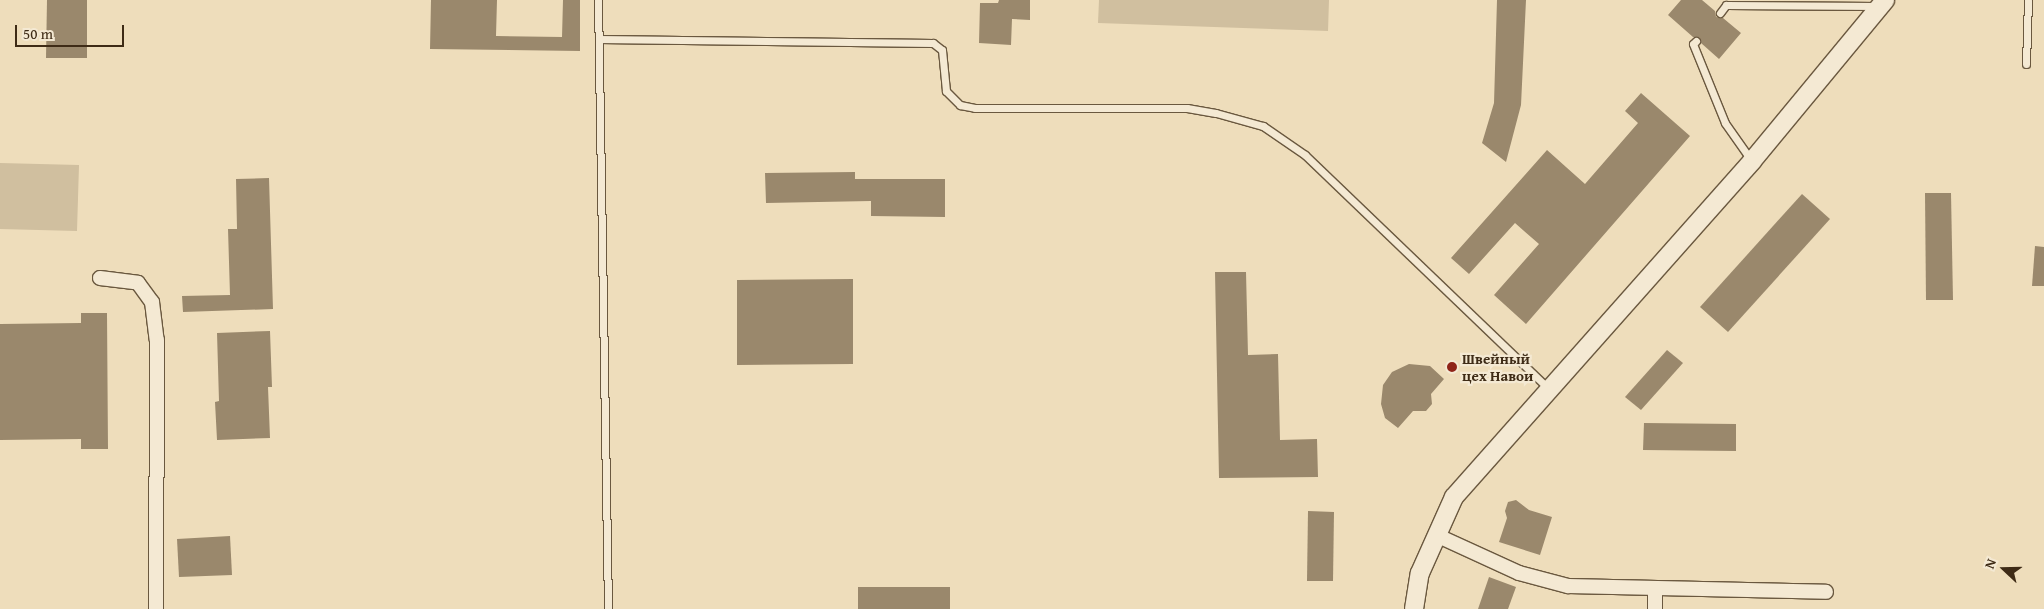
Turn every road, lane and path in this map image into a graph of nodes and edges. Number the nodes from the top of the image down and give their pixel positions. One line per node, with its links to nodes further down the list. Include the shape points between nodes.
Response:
1 (598, 0): 5 (lane)
2 (2028, 0): 7 (lane)
3 (1884, 3): 4 (lane, via 1726,5); 8 (street)
4 (1720, 13)
5 (599, 39): 10 (lane, via 933,43 942,50 946,91 960,105 975,108 1187,108 1263,126 1305,155); 15 (lane)
6 (1696, 41): 8 (lane, via 1693,44 1725,123)
7 (2026, 64)
8 (1752, 161): 10 (street)
9 (100, 278): 14 (street, via 138,283 152,302 157,340)
10 (1549, 389): 11 (street, via 1454,497)
11 (1436, 535): 12 (street, via 1519,573 1568,586); 16 (street, via 1420,573)
12 (1655, 588): 13 (street); 17 (street)
13 (1826, 592)
14 (156, 609)
15 (608, 609)
16 (1414, 609)
17 (1655, 609)

